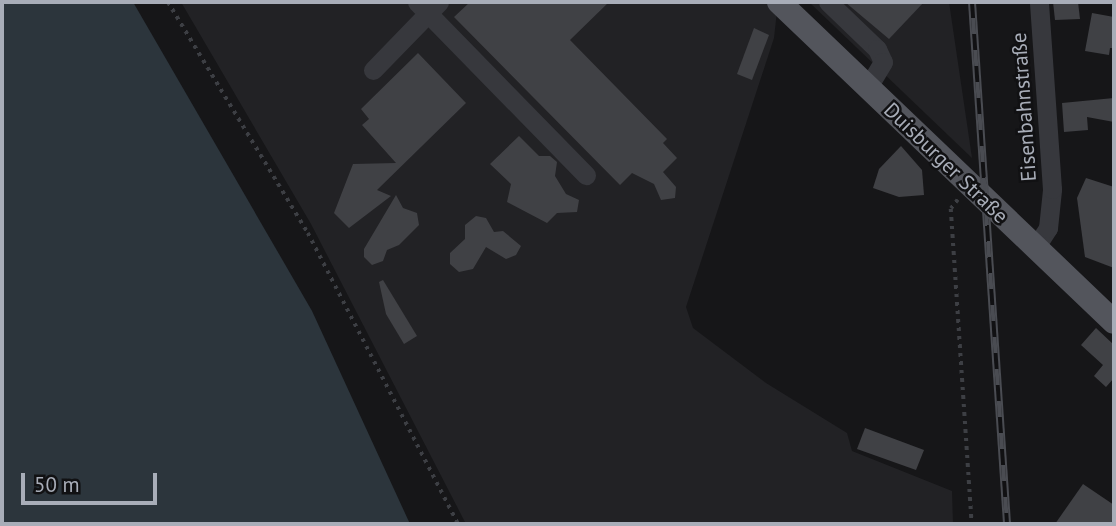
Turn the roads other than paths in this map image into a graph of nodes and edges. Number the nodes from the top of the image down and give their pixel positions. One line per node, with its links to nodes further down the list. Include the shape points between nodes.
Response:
1 (779, 2): 6 (main road, Duisburger Straße)
2 (828, 2): 6 (street, via 877,49 883,62)
3 (1039, 2): 8 (street, Eisenbahnstraße, via 1052,190 1048,228)
4 (428, 5): 5 (street); 7 (street)
5 (373, 70)
6 (868, 87): 8 (main road, Duisburger Straße)
7 (586, 175)
8 (1035, 248): 9 (main road, Duisburger Straße)
9 (1114, 322)

